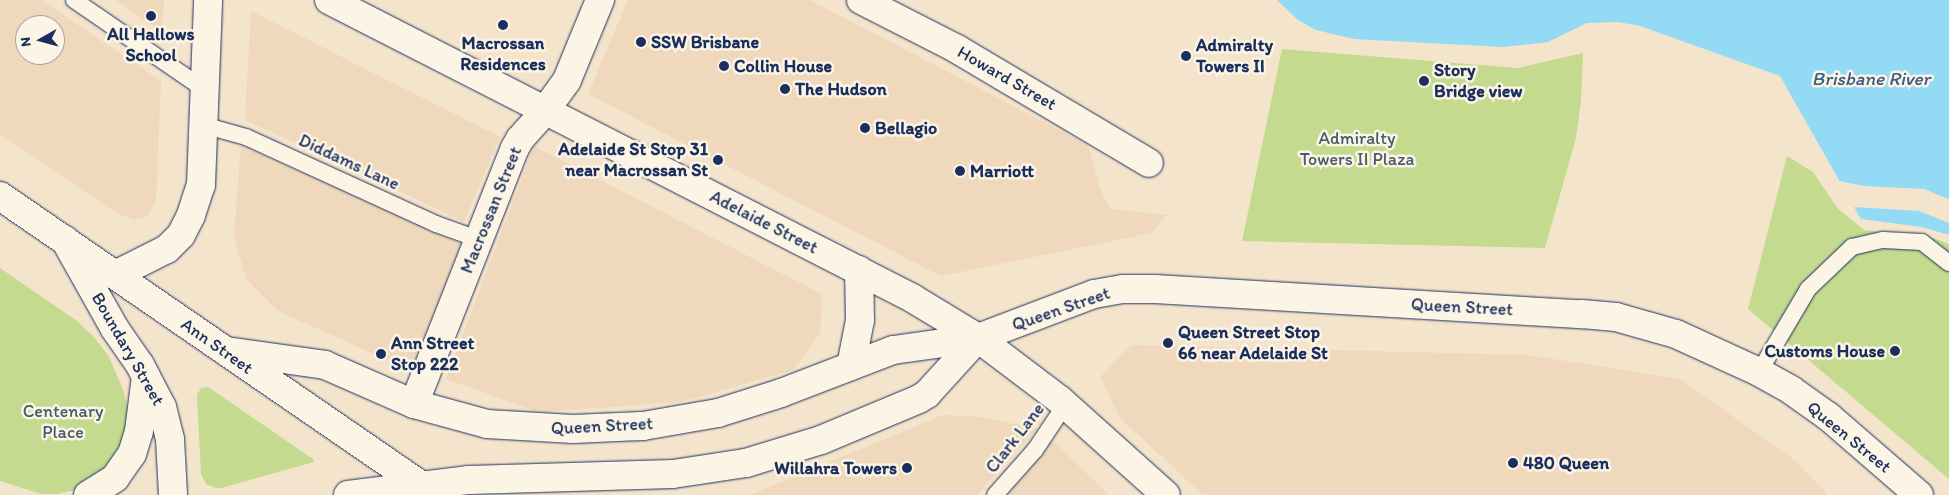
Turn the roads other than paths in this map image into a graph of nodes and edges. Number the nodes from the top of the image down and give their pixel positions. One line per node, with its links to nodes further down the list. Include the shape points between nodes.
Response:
1 (74, 0): 6 (lane)
2 (208, 0): 6 (main road, Boundary Street)
3 (329, 0): 7 (main road, Adelaide Street)
4 (600, 0): 7 (main road, Macrossan Street, via 569,75)
5 (861, 0): 9 (main road, Howard Street, via 957,49)
6 (204, 89): 8 (main road, Boundary Street)
7 (544, 112): 11 (main road, Macrossan Street, via 520,139); 14 (main road, Adelaide Street)
8 (203, 125): 11 (lane, Diddams Lane, via 246,137 436,224); 15 (main road, Boundary Street, via 201,185 187,223 167,250)
9 (1149, 163)
10 (0, 196): 12 (main road, Ann Street)
11 (478, 239): 21 (main road, Macrossan Street)
12 (65, 240): 15 (main road, Ann Street); 20 (main road, Boundary Street, via 115,329)
13 (1949, 263): 19 (lane, via 1922,242 1883,240 1852,247 1808,289)
14 (859, 270): 16 (main road, Adelaide Street); 18 (main road, via 860,320)
15 (115, 275): 17 (main road, Ann Street)
16 (978, 338): 18 (main road, Queen Street, via 903,347); 19 (main road, Queen Street, via 1094,294 1147,289 1616,317 1676,334); 22 (main road, Adelaide Street); 23 (main road, Queen Street, via 919,399 784,453 746,463 673,474 519,478)
17 (226, 351): 21 (main road, Queen Street, via 326,365); 23 (main road, Ann Street)
18 (851, 366): 21 (main road, Queen Street, via 749,404 643,426 514,427 487,424)
19 (1759, 372): 24 (main road, Queen Street, via 1829,417)
20 (146, 376): 25 (main road, via 139,431 132,454 115,478); 26 (main road, Boundary Street, via 168,424)
21 (414, 404)
22 (1066, 405): 28 (lane, Clark Lane, via 1035,450); 29 (main road, Adelaide Street)
23 (428, 490): 27 (main road, Queen Street)
24 (1912, 491)
25 (88, 495)
26 (173, 495)
27 (348, 495)
28 (995, 495)
29 (1166, 495)

